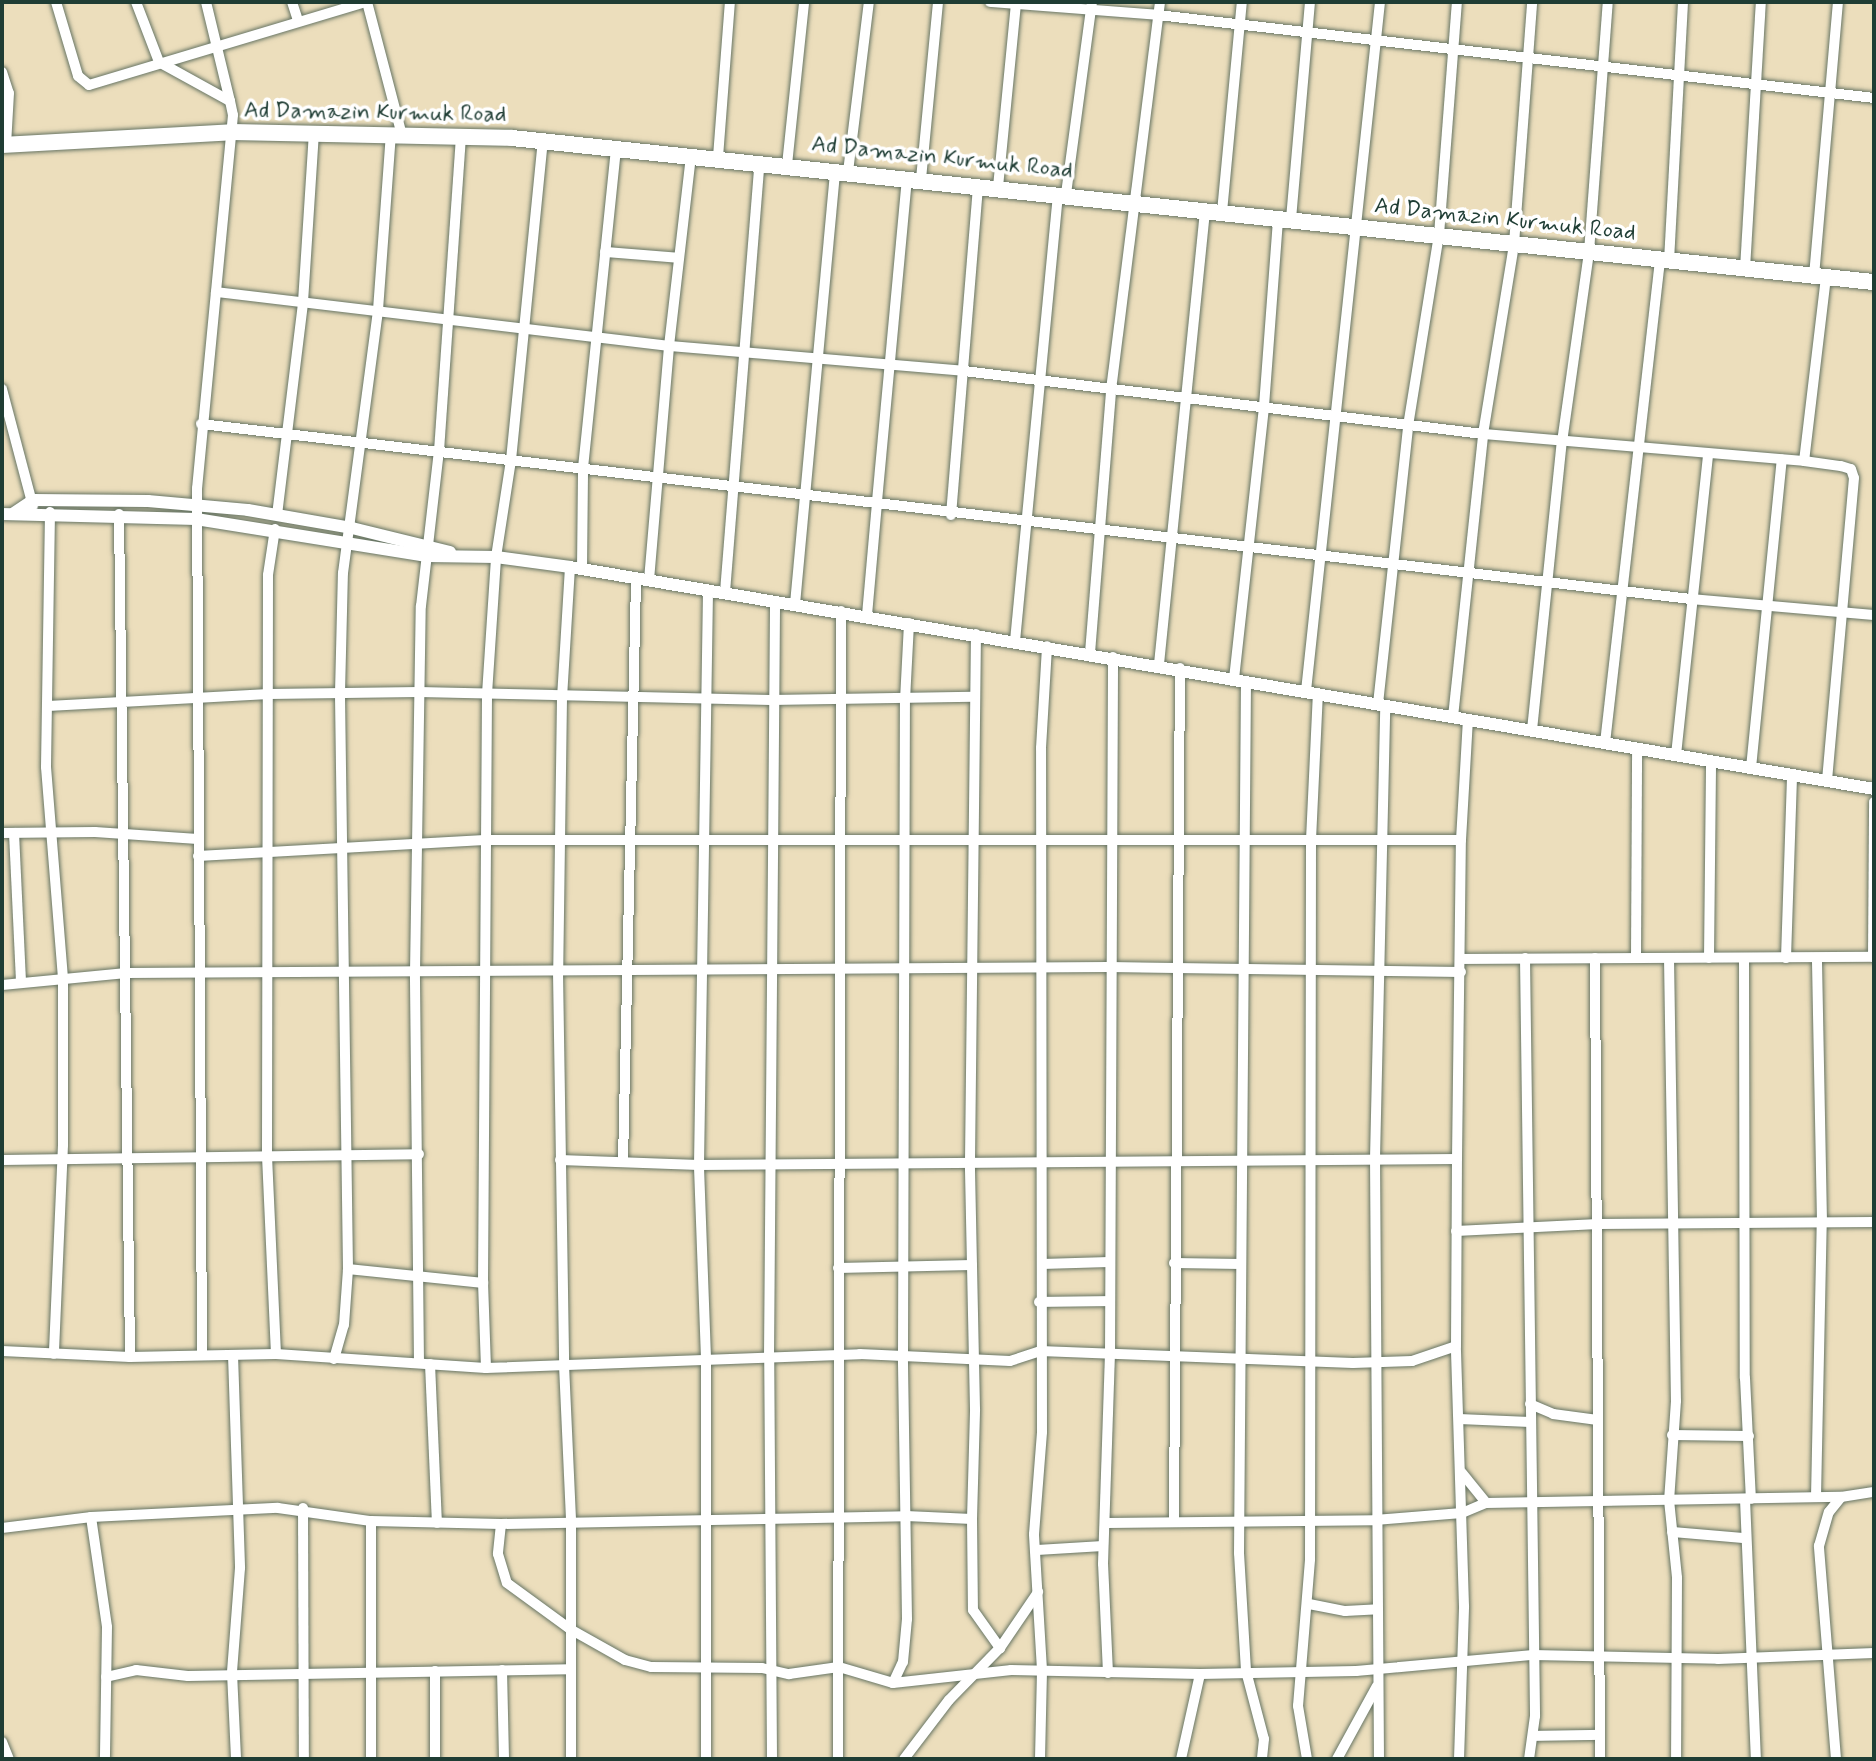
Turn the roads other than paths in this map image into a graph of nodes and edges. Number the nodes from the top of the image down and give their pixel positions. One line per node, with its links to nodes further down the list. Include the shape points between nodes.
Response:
1 (57, 2): 31 (street, via 78,76 89,85)
2 (136, 2): 31 (street)
3 (206, 2): 28 (street)
4 (292, 2): 24 (street)
5 (366, 2): 24 (street); 41 (street)
6 (730, 2): 47 (street)
7 (804, 2): 49 (street)
8 (869, 2): 50 (street)
9 (938, 2): 51 (street)
10 (990, 2): 21 (street)
11 (1160, 2): 23 (street)
12 (1242, 2): 25 (street)
13 (1310, 2): 26 (street)
14 (1380, 2): 27 (street)
15 (1457, 2): 29 (street)
16 (1532, 2): 30 (street)
17 (1608, 2): 32 (street)
18 (1683, 2): 34 (street)
19 (1761, 2): 35 (street)
20 (1838, 2): 36 (street)
21 (1016, 3): 22 (street); 53 (street)
22 (1091, 5): 23 (street); 54 (street)
23 (1158, 15): 25 (street); 55 (street)
24 (298, 22): 28 (street)
25 (1240, 25): 26 (street); 56 (street)
26 (1306, 33): 27 (street); 57 (street)
27 (1377, 42): 29 (street); 58 (street)
28 (216, 44): 31 (street); 38 (street)
29 (1453, 51): 30 (street); 59 (street)
30 (1529, 60): 32 (street); 60 (street)
31 (159, 62): 38 (street)
32 (1604, 68): 34 (street); 62 (street)
33 (2, 72): 44 (street, via 9,93)
34 (1678, 77): 35 (street); 64 (street)
35 (1756, 86): 36 (street); 65 (street)
36 (1832, 93): 37 (street); 66 (street)
37 (1874, 98)
38 (230, 101): 39 (street)
39 (232, 132): 40 (highway, Ad Damazin Kurmuk Road); 44 (highway, Ad Damazin Kurmuk Road); 68 (street)
40 (314, 133): 41 (highway, Ad Damazin Kurmuk Road); 69 (street)
41 (396, 135): 42 (highway, Ad Damazin Kurmuk Road); 70 (street)
42 (461, 137): 43 (highway, Ad Damazin Kurmuk Road); 71 (street)
43 (543, 141): 45 (highway, Ad Damazin Kurmuk Road); 72 (street)
44 (4, 145)
45 (616, 148): 46 (highway, Ad Damazin Kurmuk Road); 61 (street)
46 (691, 155): 47 (highway, Ad Damazin Kurmuk Road); 63 (street)
47 (718, 158): 48 (highway, Ad Damazin Kurmuk Road)
48 (760, 161): 49 (highway, Ad Damazin Kurmuk Road); 75 (street)
49 (787, 164): 50 (highway, Ad Damazin Kurmuk Road)
50 (841, 171): 51 (highway, Ad Damazin Kurmuk Road); 76 (street)
51 (914, 179): 52 (highway, Ad Damazin Kurmuk Road); 77 (street)
52 (978, 186): 53 (highway, Ad Damazin Kurmuk Road); 78 (street)
53 (998, 187): 54 (highway, Ad Damazin Kurmuk Road)
54 (1062, 194): 55 (highway, Ad Damazin Kurmuk Road); 79 (street)
55 (1133, 202): 56 (highway, Ad Damazin Kurmuk Road); 81 (street)
56 (1213, 211): 57 (highway, Ad Damazin Kurmuk Road); 82 (street)
57 (1284, 219): 58 (highway, Ad Damazin Kurmuk Road); 83 (street)
58 (1355, 227): 59 (highway, Ad Damazin Kurmuk Road); 84 (street)
59 (1439, 235): 60 (highway, Ad Damazin Kurmuk Road); 86 (street)
60 (1514, 244): 62 (highway, Ad Damazin Kurmuk Road); 88 (street)
61 (605, 252): 63 (street); 73 (street)
62 (1589, 252): 64 (highway, Ad Damazin Kurmuk Road); 89 (street)
63 (679, 258): 74 (street)
64 (1665, 260): 65 (highway, Ad Damazin Kurmuk Road); 91 (street)
65 (1745, 269): 66 (highway, Ad Damazin Kurmuk Road)
66 (1820, 277): 67 (highway, Ad Damazin Kurmuk Road); 96 (street)
67 (1874, 282)
68 (215, 292): 69 (street); 85 (street)
69 (303, 302): 70 (street); 87 (street)
70 (378, 310): 71 (street); 90 (street)
71 (448, 319): 72 (street); 92 (street)
72 (523, 328): 73 (street); 94 (street)
73 (596, 337): 74 (street); 97 (street)
74 (668, 346): 75 (street); 98 (street)
75 (743, 352): 76 (street); 99 (street)
76 (817, 358): 77 (street); 100 (street)
77 (892, 363): 78 (street); 101 (street)
78 (964, 370): 79 (street); 107 (street)
79 (1037, 381): 81 (street); 109 (street)
80 (2, 389): 102 (street)
81 (1111, 390): 82 (street); 112 (street)
82 (1185, 397): 83 (street); 113 (street)
83 (1264, 406): 84 (street); 115 (street)
84 (1335, 416): 86 (street); 117 (street)
85 (201, 424): 87 (street); 104 (street)
86 (1408, 426): 88 (street); 119 (street)
87 (288, 434): 90 (street); 108 (street)
88 (1483, 434): 89 (street); 121 (street)
89 (1562, 442): 91 (street); 123 (street)
90 (363, 443): 92 (street); 110 (street)
91 (1638, 450): 93 (street); 125 (street)
92 (439, 451): 94 (street); 116 (street)
93 (1708, 456): 95 (street); 127 (street)
94 (511, 460): 97 (street); 118 (street)
95 (1782, 460): 96 (street); 130 (street)
96 (1804, 461): 132 (street, via 1851,469 1854,478)
97 (583, 468): 98 (street); 120 (street)
98 (656, 476): 99 (street); 122 (street)
99 (732, 486): 100 (street); 126 (street)
100 (803, 494): 101 (street); 129 (street)
101 (877, 503): 107 (street); 134 (street)
102 (33, 506): 103 (street); 104 (street); 105 (street)
103 (50, 512): 106 (street); 159 (street)
104 (197, 512): 106 (street); 108 (street); 111 (street); 153 (street)
105 (8, 514)
106 (119, 514): 157 (street)
107 (951, 514): 109 (street)
108 (277, 515): 110 (street)
109 (1026, 524): 112 (street); 137 (street)
110 (352, 528): 114 (street); 116 (street)
111 (275, 529): 114 (street); 147 (street, via 268,575)
112 (1098, 531): 113 (street); 139 (street)
113 (1171, 538): 115 (street); 141 (street)
114 (346, 541): 116 (street); 146 (street)
115 (1246, 546): 117 (street); 143 (street)
116 (428, 549): 118 (street); 144 (street)
117 (1318, 554): 119 (street); 145 (street)
118 (496, 557): 120 (street); 148 (street)
119 (1391, 562): 121 (street); 158 (street)
120 (576, 568): 122 (street); 150 (street)
121 (1467, 571): 123 (street); 160 (street)
122 (642, 579): 124 (street); 151 (street)
123 (1546, 580): 125 (street); 162 (street)
124 (708, 590): 126 (street); 152 (street)
125 (1621, 591): 127 (street); 163 (street)
126 (725, 592): 128 (street)
127 (1690, 600): 130 (street); 165 (street)
128 (775, 601): 129 (street); 154 (street)
129 (795, 604): 131 (street)
130 (1768, 607): 132 (street); 167 (street)
131 (841, 611): 134 (street); 155 (street)
132 (1843, 612): 133 (street); 169 (street)
133 (1874, 615)
134 (867, 616): 135 (street)
135 (909, 622): 136 (street); 156 (street)
136 (976, 634): 137 (street); 149 (street)
137 (1015, 641): 138 (street)
138 (1047, 646): 139 (street); 191 (street, via 1041,704)
139 (1090, 653): 140 (street)
140 (1113, 657): 141 (street); 181 (street)
141 (1159, 664): 142 (street)
142 (1180, 668): 143 (street); 182 (street)
143 (1240, 680): 145 (street); 183 (street)
144 (419, 692): 146 (street); 148 (street); 192 (street)
145 (1312, 692): 158 (street); 184 (street)
146 (340, 693): 147 (street); 193 (street)
147 (269, 694): 153 (street); 194 (street)
148 (487, 694): 150 (street); 177 (street)
149 (973, 697): 156 (street); 190 (street)
150 (562, 698): 151 (street); 178 (street)
151 (630, 699): 152 (street); 179 (street)
152 (703, 699): 154 (street); 180 (street)
153 (198, 700): 157 (street); 176 (street)
154 (771, 700): 155 (street); 187 (street)
155 (838, 700): 156 (street); 188 (street)
156 (905, 700): 189 (street)
157 (122, 703): 159 (street); 175 (street)
158 (1382, 704): 160 (street); 185 (street)
159 (48, 706): 172 (street, via 46,766)
160 (1453, 717): 161 (street)
161 (1468, 719): 162 (street); 186 (street)
162 (1532, 730): 163 (street)
163 (1605, 743): 164 (street)
164 (1637, 748): 165 (street); 199 (street)
165 (1676, 755): 166 (street)
166 (1710, 761): 167 (street); 201 (street)
167 (1751, 768): 168 (street)
168 (1792, 775): 169 (street); 203 (street)
169 (1827, 781): 170 (street)
170 (1874, 789)
171 (1874, 802): 196 (street)
172 (52, 831): 173 (street); 175 (street); 226 (street)
173 (13, 832): 174 (street); 227 (street)
174 (2, 833)
175 (126, 836): 176 (street); 224 (street)
176 (198, 839): 195 (street)
177 (485, 840): 178 (street); 192 (street); 219 (street)
178 (558, 840): 179 (street); 220 (street)
179 (629, 840): 180 (street); 221 (street)
180 (702, 840): 187 (street); 222 (street)
181 (1109, 840): 182 (street); 191 (street); 206 (street)
182 (1176, 840): 183 (street); 208 (street)
183 (1243, 840): 184 (street); 210 (street)
184 (1311, 840): 185 (street); 214 (street)
185 (1380, 840): 186 (street); 215 (street)
186 (1461, 840): 205 (street)
187 (771, 841): 188 (street); 211 (street)
188 (839, 841): 189 (street); 212 (street)
189 (905, 841): 190 (street); 213 (street)
190 (973, 841): 191 (street); 209 (street)
191 (1042, 841): 207 (street)
192 (416, 844): 193 (street); 218 (street)
193 (343, 846): 194 (street); 217 (street)
194 (271, 849): 195 (street); 216 (street)
195 (198, 856): 225 (street)
196 (1874, 957): 204 (street)
197 (1525, 958): 198 (street); 205 (street); 256 (street)
198 (1595, 958): 199 (street); 254 (street)
199 (1636, 958): 200 (street)
200 (1669, 958): 201 (street); 255 (street)
201 (1709, 958): 202 (street)
202 (1744, 958): 203 (street); 251 (street)
203 (1787, 958): 204 (street)
204 (1817, 958): 252 (street)
205 (1461, 959): 223 (street)
206 (1109, 967): 207 (street); 208 (street); 237 (street)
207 (1042, 968): 209 (street); 236 (street)
208 (1176, 968): 210 (street); 238 (street)
209 (972, 969): 213 (street); 245 (street)
210 (1245, 969): 214 (street); 239 (street)
211 (772, 970): 212 (street); 222 (street); 249 (street)
212 (840, 970): 213 (street); 246 (street)
213 (905, 970): 247 (street)
214 (1311, 970): 215 (street); 240 (street)
215 (1379, 971): 223 (street); 241 (street)
216 (271, 972): 217 (street); 225 (street); 232 (street)
217 (345, 972): 218 (street); 230 (street)
218 (415, 972): 219 (street); 231 (street)
219 (485, 972): 220 (street); 267 (street)
220 (558, 972): 221 (street); 244 (street)
221 (630, 972): 222 (street); 248 (street)
222 (704, 972): 250 (street)
223 (1461, 972): 242 (street)
224 (126, 973): 225 (street); 226 (street); 234 (street)
225 (200, 973): 235 (street)
226 (63, 979): 227 (street); 233 (street)
227 (21, 982): 228 (street)
228 (2, 985)
229 (2, 1147): 243 (street)
230 (348, 1154): 231 (street); 232 (street); 265 (street)
231 (419, 1154): 266 (street)
232 (267, 1156): 235 (street); 275 (street)
233 (61, 1158): 234 (street); 243 (street); 273 (street)
234 (129, 1158): 235 (street); 282 (street)
235 (202, 1158): 276 (street)
236 (1042, 1159): 237 (street); 245 (street); 260 (street)
237 (1108, 1159): 238 (street); 258 (street)
238 (1177, 1159): 239 (street); 259 (street)
239 (1244, 1159): 240 (street); 261 (street)
240 (1310, 1159): 241 (street); 287 (street)
241 (1375, 1159): 242 (street); 288 (street)
242 (1457, 1159): 257 (street)
243 (2, 1160)
244 (560, 1160): 248 (street); 290 (street)
245 (970, 1161): 247 (street); 263 (street)
246 (838, 1162): 247 (street); 249 (street); 264 (street)
247 (905, 1162): 262 (street)
248 (624, 1163): 250 (street)
249 (770, 1163): 250 (street); 278 (street)
250 (699, 1166): 283 (street)
251 (1746, 1222): 252 (street); 255 (street); 297 (street)
252 (1822, 1222): 253 (street); 300 (street)
253 (1874, 1222)
254 (1598, 1224): 255 (street); 256 (street); 294 (street)
255 (1671, 1224): 296 (street, via 1676,1391)
256 (1528, 1227): 257 (street); 292 (street)
257 (1456, 1231): 270 (street)
258 (1109, 1262): 260 (street); 268 (street)
259 (1174, 1263): 261 (street); 277 (street)
260 (1042, 1264): 269 (street)
261 (1241, 1264): 281 (street)
262 (905, 1265): 263 (street); 264 (street); 279 (street)
263 (972, 1265): 286 (street)
264 (838, 1268): 284 (street)
265 (348, 1269): 266 (street); 285 (street, via 344,1325)
266 (421, 1275): 267 (street); 289 (street)
267 (483, 1283): 291 (street)
268 (1110, 1301): 269 (street); 280 (street)
269 (1039, 1302): 271 (street)
270 (1456, 1346): 288 (street, via 1412,1361); 293 (street)
271 (1040, 1350): 280 (street); 286 (street, via 1010,1361); 329 (street)
272 (2, 1351): 273 (street)
273 (54, 1354): 282 (street)
274 (233, 1354): 275 (street); 276 (street); 308 (street)
275 (276, 1354): 285 (street)
276 (202, 1355): 282 (street)
277 (1172, 1355): 280 (street); 281 (street); 320 (street)
278 (769, 1356): 283 (street); 284 (street); 313 (street)
279 (903, 1356): 284 (street); 286 (street); 310 (street)
280 (1110, 1356): 323 (street)
281 (1240, 1356): 287 (street); 317 (street)
282 (130, 1357)
283 (706, 1358): 290 (street); 316 (street)
284 (837, 1358): 312 (street)
285 (334, 1359): 289 (street)
286 (973, 1360): 314 (street)
287 (1308, 1360): 288 (street); 315 (street)
288 (1376, 1362): 318 (street)
289 (425, 1364): 291 (street); 322 (street)
290 (564, 1366): 291 (street); 321 (street)
291 (486, 1368)
292 (1530, 1404): 294 (street); 295 (street)
293 (1459, 1419): 295 (street); 298 (street)
294 (1598, 1420): 305 (street)
295 (1530, 1422): 306 (street)
296 (1672, 1435): 297 (street); 303 (street)
297 (1749, 1436): 302 (street)
298 (1461, 1471): 304 (street); 309 (street)
299 (1874, 1492): 301 (street)
300 (1816, 1497): 301 (street); 302 (street)
301 (1841, 1497): 335 (street, via 1829,1512 1819,1546)
302 (1748, 1499): 303 (street); 327 (street)
303 (1669, 1500): 305 (street); 326 (street)
304 (1486, 1503): 306 (street); 309 (street)
305 (1599, 1503): 306 (street); 338 (street)
306 (1533, 1504): 337 (street)
307 (303, 1508): 308 (street); 319 (street); 353 (street)
308 (239, 1511): 311 (street); 355 (street)
309 (1462, 1513): 318 (street); 341 (street)
310 (906, 1516): 312 (street); 314 (street); 359 (street, via 904,1651 900,1675)
311 (91, 1517): 325 (street); 358 (street, via 104,1586)
312 (838, 1517): 313 (street); 342 (street)
313 (770, 1518): 316 (street); 350 (street)
314 (972, 1519): 334 (street, via 973,1610)
315 (1307, 1519): 317 (street); 318 (street); 331 (street)
316 (704, 1520): 321 (street); 343 (street)
317 (1240, 1520): 320 (street); 351 (street)
318 (1376, 1520): 332 (street)
319 (372, 1521): 322 (street); 348 (street)
320 (1174, 1521): 323 (street)
321 (571, 1522): 324 (street); 333 (street)
322 (437, 1523): 324 (street)
323 (1107, 1523): 328 (street)
324 (501, 1524): 333 (street, via 498,1554 507,1583)
325 (2, 1528)
326 (1672, 1532): 327 (street); 339 (street)
327 (1744, 1538): 340 (street)
328 (1103, 1546): 329 (street); 356 (street)
329 (1037, 1550): 330 (street)
330 (1039, 1592): 334 (street); 346 (street)
331 (1309, 1604): 332 (street, via 1345,1611); 352 (street)
332 (1378, 1609): 347 (street)
333 (570, 1629): 343 (street, via 638,1665); 344 (street)
334 (1000, 1648): 354 (street)
335 (1827, 1652): 336 (street); 340 (street); 387 (street)
336 (1874, 1653)
337 (1533, 1654): 338 (street); 341 (street); 361 (street)
338 (1600, 1657): 339 (street); 362 (street)
339 (1677, 1657): 340 (street); 385 (street)
340 (1749, 1657): 386 (street)
341 (1460, 1664): 347 (street); 382 (street)
342 (839, 1667): 350 (street, via 789,1674); 359 (street); 374 (street)
343 (706, 1668): 350 (street); 372 (street)
344 (570, 1669): 345 (street); 371 (street)
345 (502, 1670): 349 (street); 370 (street)
346 (1042, 1670): 354 (street); 356 (street); 376 (street)
347 (1377, 1670): 352 (street); 360 (street)
348 (372, 1671): 349 (street); 353 (street); 368 (street)
349 (435, 1671): 369 (street)
350 (771, 1671): 373 (street)
351 (1246, 1671): 352 (street); 357 (street); 378 (street, via 1264,1740)
352 (1302, 1671): 379 (street, via 1298,1727)
353 (302, 1672): 355 (street); 367 (street)
354 (978, 1672): 359 (street); 375 (street, via 912,1743)
355 (232, 1673): 358 (street, via 188,1676 136,1670); 366 (street)
356 (1108, 1673): 357 (street)
357 (1200, 1674): 377 (street)
358 (106, 1677): 365 (street)
359 (893, 1683)
360 (1377, 1686): 380 (street); 381 (street)
361 (1533, 1735): 362 (street); 383 (street)
362 (1600, 1735): 384 (street)
363 (2, 1742): 364 (street)
364 (9, 1759)
365 (105, 1759)
366 (236, 1759)
367 (304, 1759)
368 (371, 1759)
369 (435, 1759)
370 (504, 1759)
371 (570, 1759)
372 (706, 1759)
373 (772, 1759)
374 (838, 1759)
375 (904, 1759)
376 (1041, 1759)
377 (1181, 1759)
378 (1262, 1759)
379 (1307, 1759)
380 (1337, 1759)
381 (1379, 1759)
382 (1459, 1759)
383 (1529, 1759)
384 (1600, 1759)
385 (1676, 1759)
386 (1756, 1759)
387 (1836, 1759)

